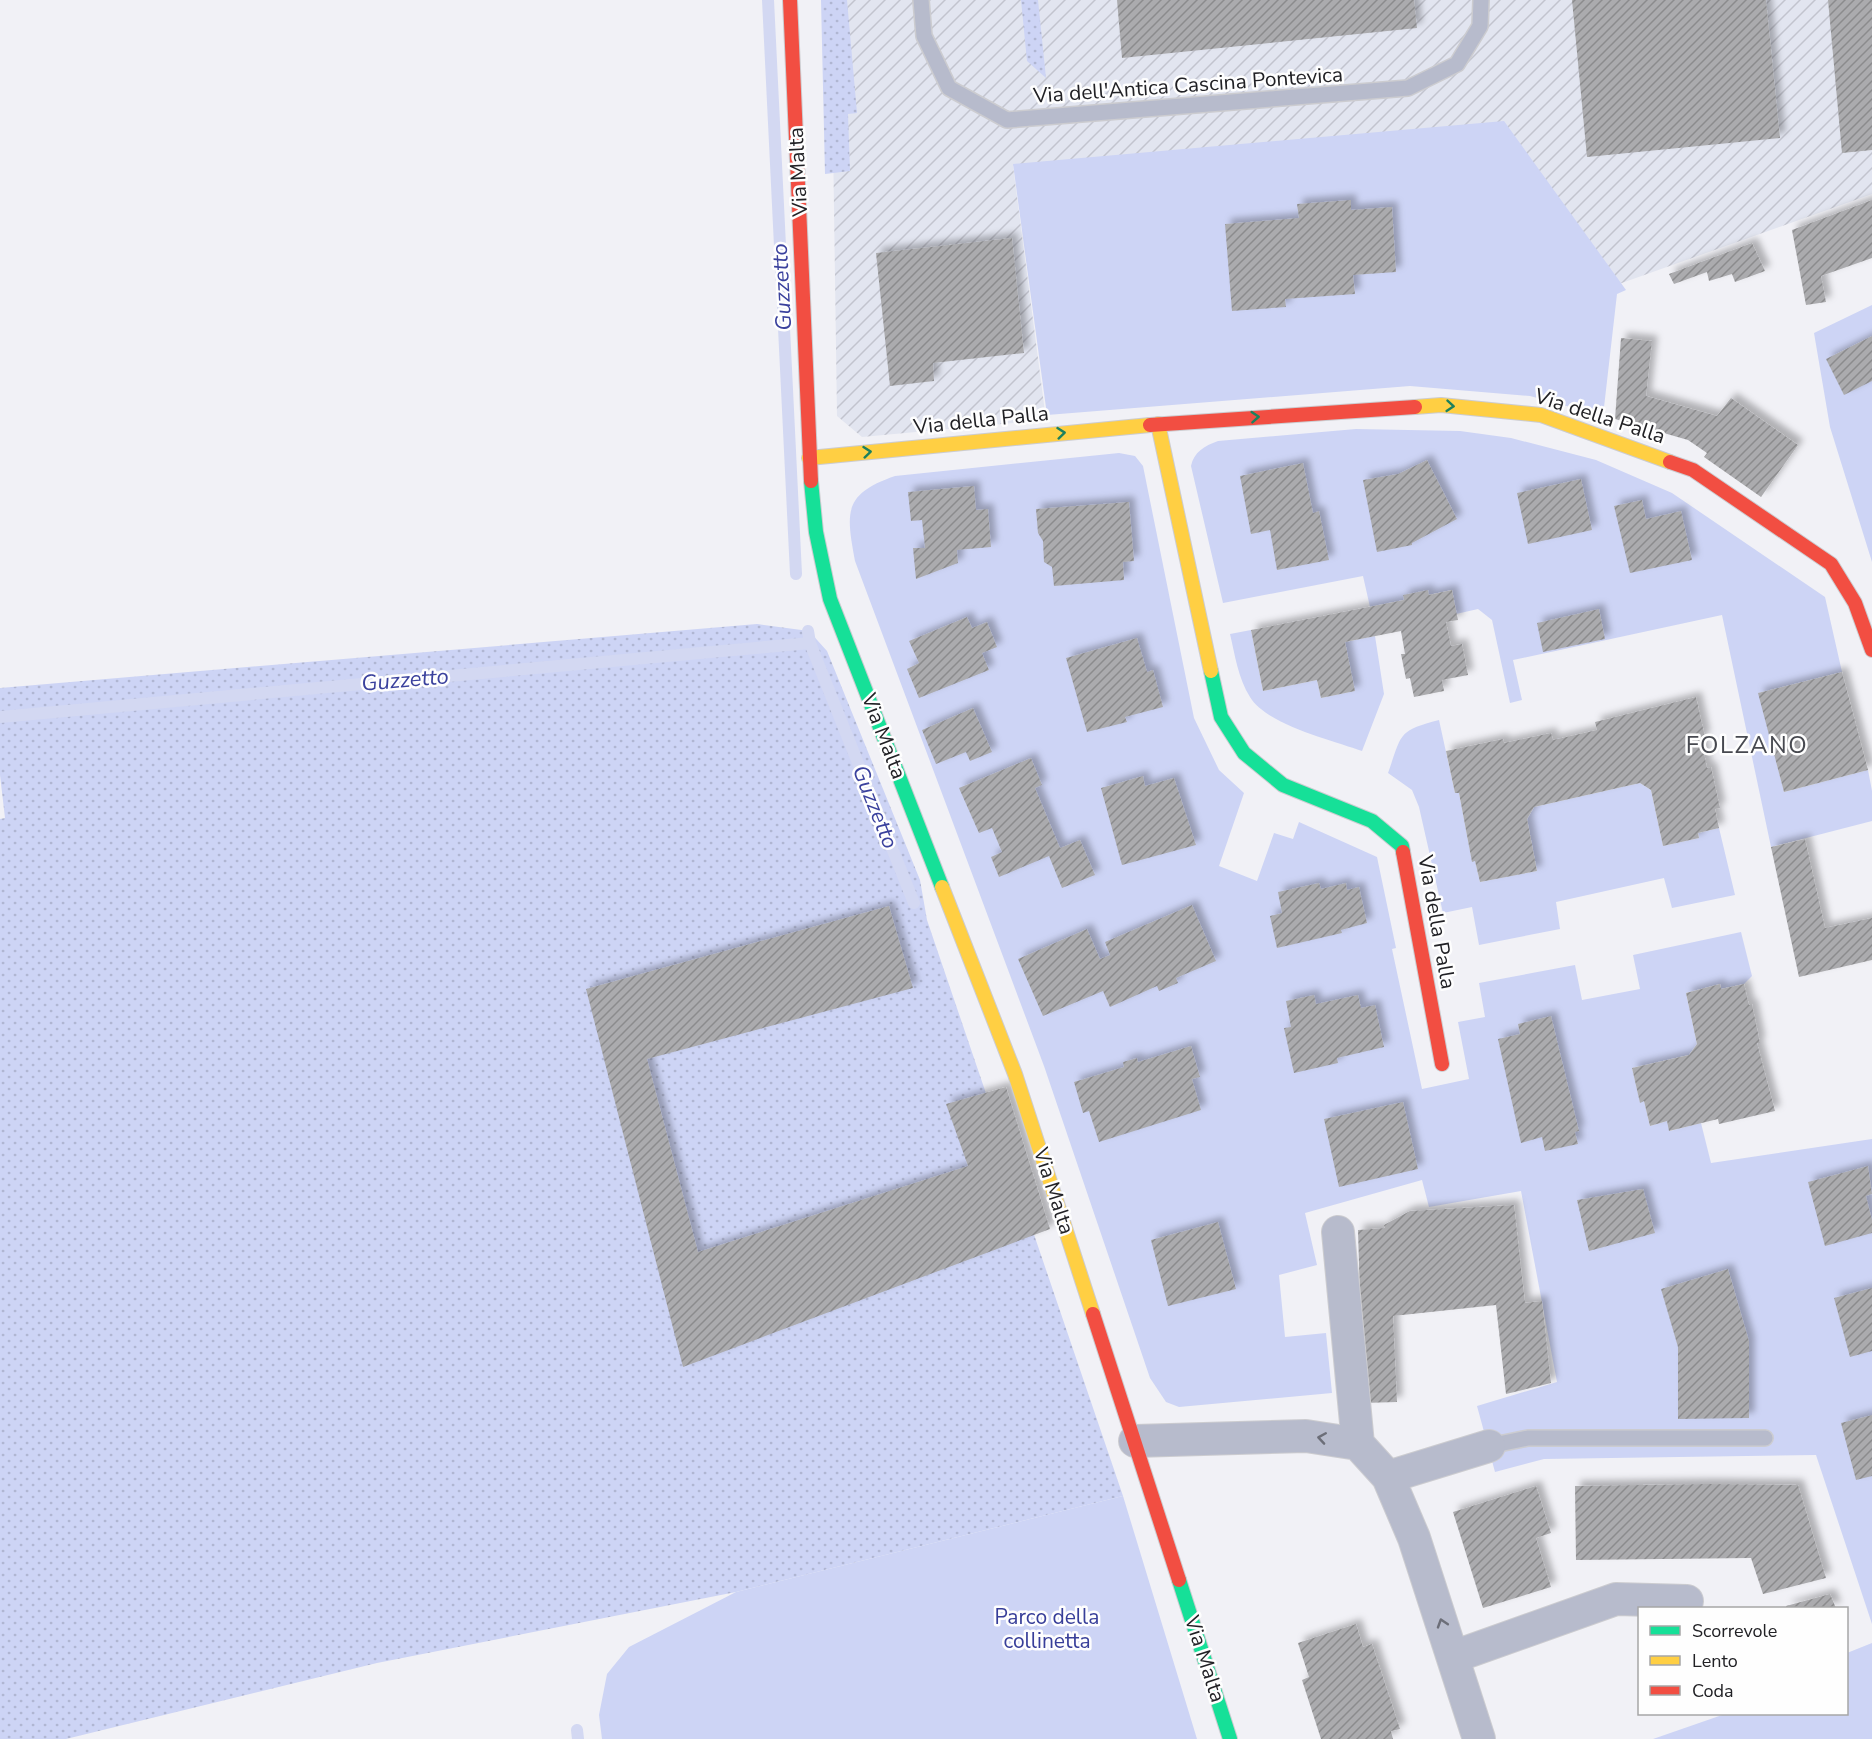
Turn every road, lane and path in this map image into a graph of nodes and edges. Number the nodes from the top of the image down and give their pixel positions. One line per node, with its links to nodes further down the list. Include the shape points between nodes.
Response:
1 (790, 0): 5 (street, Via Malta)
2 (921, 0): 3 (lane, Via dell'Antica Cascina Pontevica, via 924,36 948,88 1007,120 1408,88 1457,64 1480,26)
3 (1481, 0)
4 (1158, 424): 5 (street, Via della Palla, one-way to 4); 6 (street, Via della Palla, one-way to 6, via 1441,405 1541,415 1693,470 1831,564 1855,603); 7 (street, Via della Palla, via 1221,717 1244,753 1283,785 1372,821 1402,846)
5 (809, 458): 10 (street, Via Malta, via 816,532 831,599 1016,1074)
6 (1872, 650)
7 (1442, 1064)
8 (1338, 1232): 11 (street)
9 (1766, 1438): 12 (lane, via 1528,1438)
10 (1135, 1441): 11 (street, one-way to 10, via 1305,1436); 16 (street, Via Malta)
11 (1358, 1444): 13 (street)
12 (1488, 1446): 13 (street)
13 (1388, 1477): 15 (street, one-way to 13, via 1414,1538)
14 (1687, 1601): 15 (street, via 1616,1599)
15 (1453, 1657): 17 (street)
16 (1230, 1739)
17 (1479, 1739)

